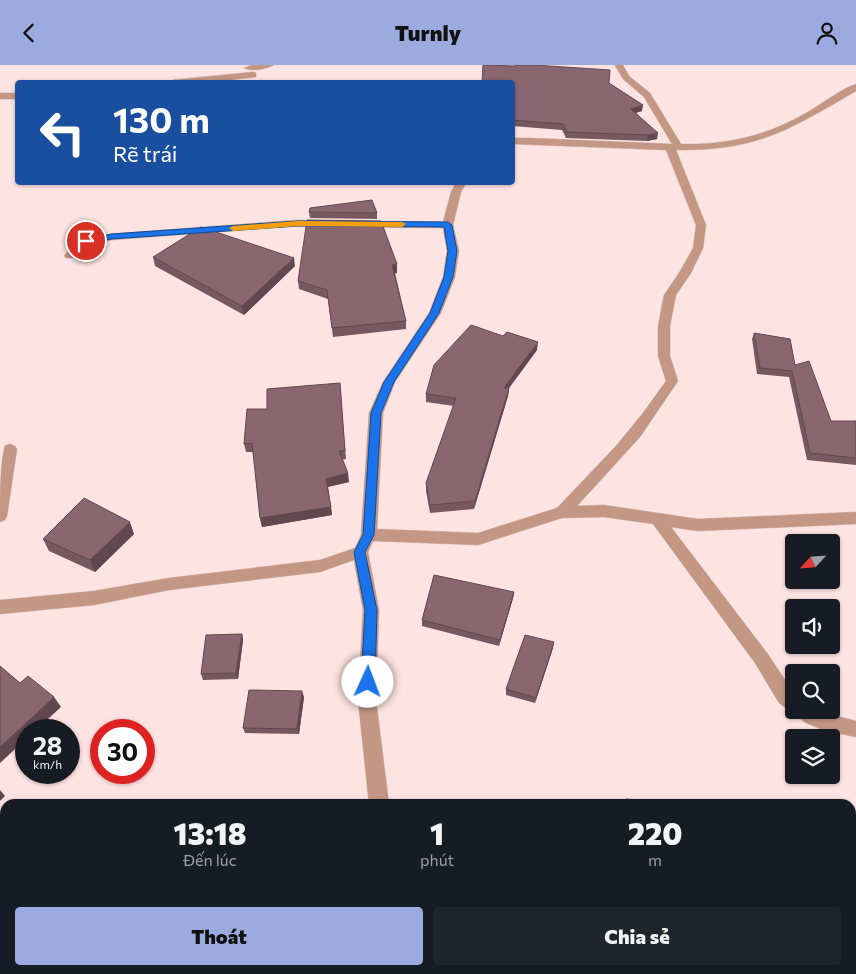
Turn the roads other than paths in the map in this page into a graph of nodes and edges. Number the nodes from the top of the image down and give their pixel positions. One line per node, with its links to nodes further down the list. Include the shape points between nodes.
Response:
1 (270, 65): 3 (street)
2 (618, 65): 9 (street, via 626,77 647,95)
3 (251, 72): 4 (street)
4 (194, 80)
5 (856, 87): 9 (street, via 807,116 758,138 731,144)
6 (0, 96): 7 (street)
7 (15, 97)
8 (515, 141): 9 (street)
9 (674, 147): 16 (street, via 701,225 698,248 670,295 664,326 664,356 672,381 659,403 624,446)
10 (460, 185): 13 (street)
11 (335, 224): 14 (street, via 298,223 111,237 86,241)
12 (354, 224): 13 (street)
13 (448, 225): 20 (street, via 453,251 449,277 435,313 389,382 376,413)
14 (70, 256)
15 (10, 449): 17 (street)
16 (562, 512): 19 (street, via 604,511); 20 (street, via 478,539)
17 (0, 516)
18 (856, 518): 19 (street, via 698,525)
19 (658, 519): 23 (street, via 761,658)
20 (369, 535): 21 (street)
21 (360, 552): 22 (street, via 320,567 169,584 94,598); 26 (street, via 371,610 367,700)
22 (0, 607)
23 (785, 697)
24 (819, 719): 25 (street)
25 (856, 729)
26 (378, 799)

